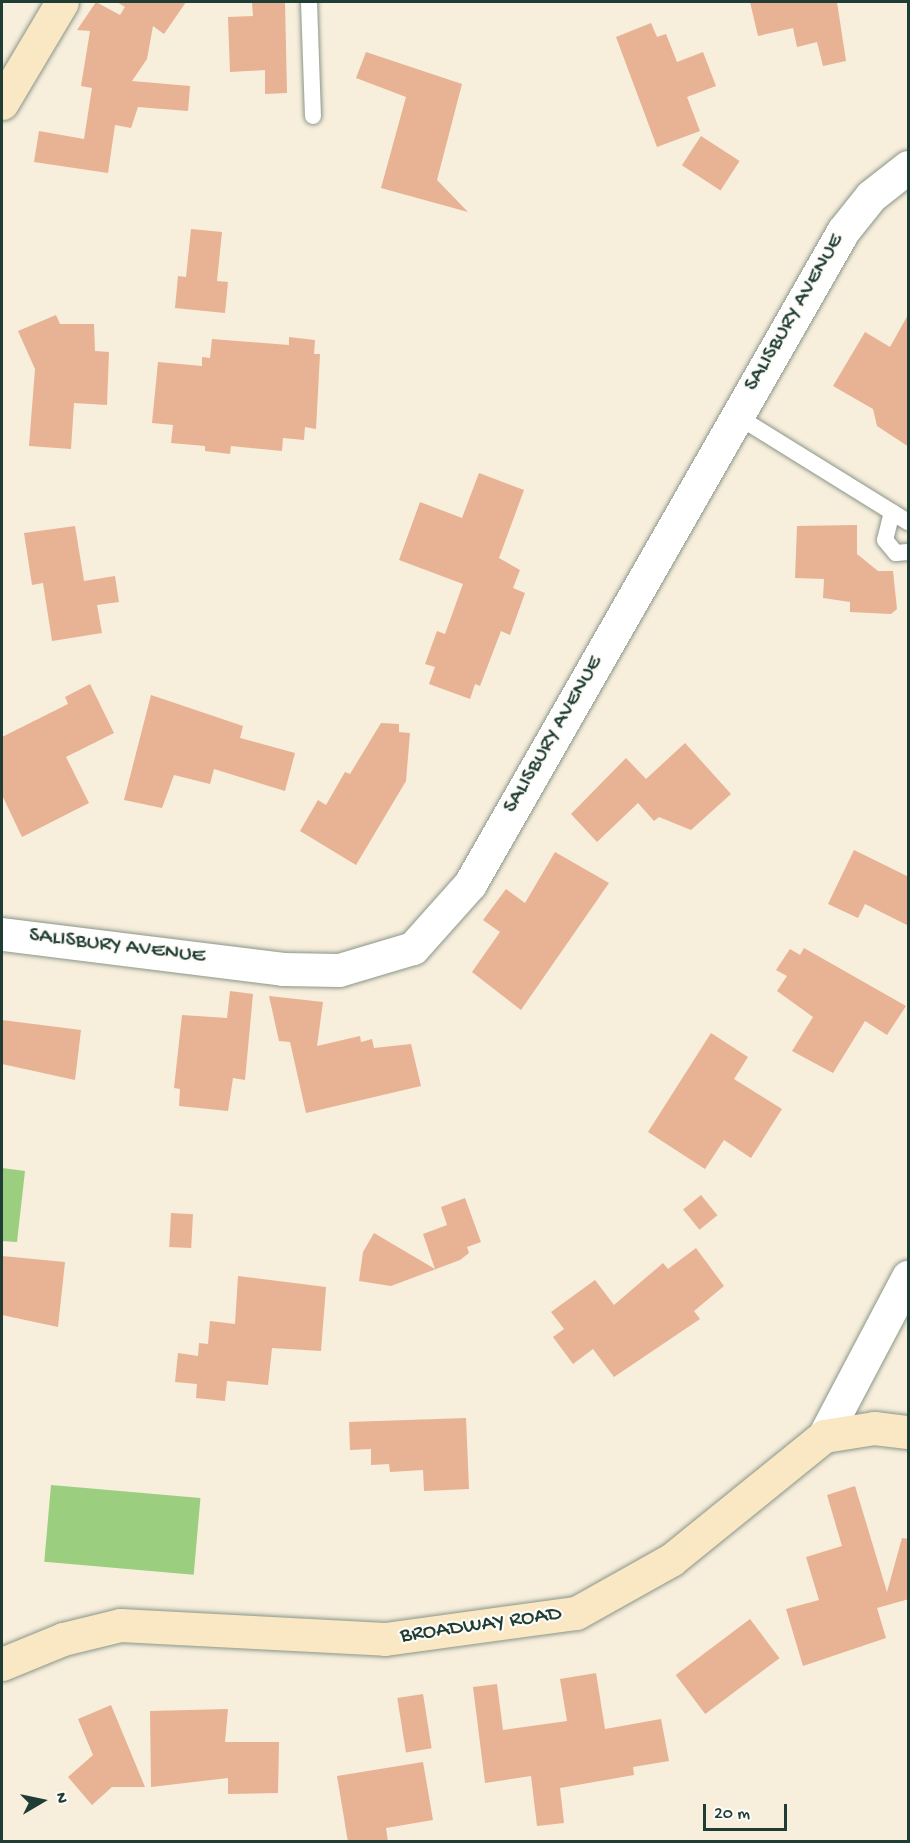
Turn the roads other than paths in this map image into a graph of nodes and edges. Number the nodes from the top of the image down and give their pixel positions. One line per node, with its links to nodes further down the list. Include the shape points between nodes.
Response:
1 (62, 2): 3 (street)
2 (309, 2): 4 (lane)
3 (2, 103)
4 (313, 116)
5 (909, 167): 6 (street, SALISBURY AVENUE, via 855,212)
6 (737, 416): 7 (lane); 10 (street, SALISBURY AVENUE, via 470,884 413,948 339,970 283,969)
7 (892, 512): 8 (lane); 9 (lane, via 885,540 896,553)
8 (909, 522)
9 (909, 552)
10 (2, 934)
11 (909, 1277): 13 (street)
12 (909, 1432): 13 (street, BROADWAY ROAD, via 874,1428)
13 (824, 1436): 14 (street, BROADWAY ROAD, via 671,1560 576,1613 385,1639 120,1625 63,1639)
14 (2, 1664)

